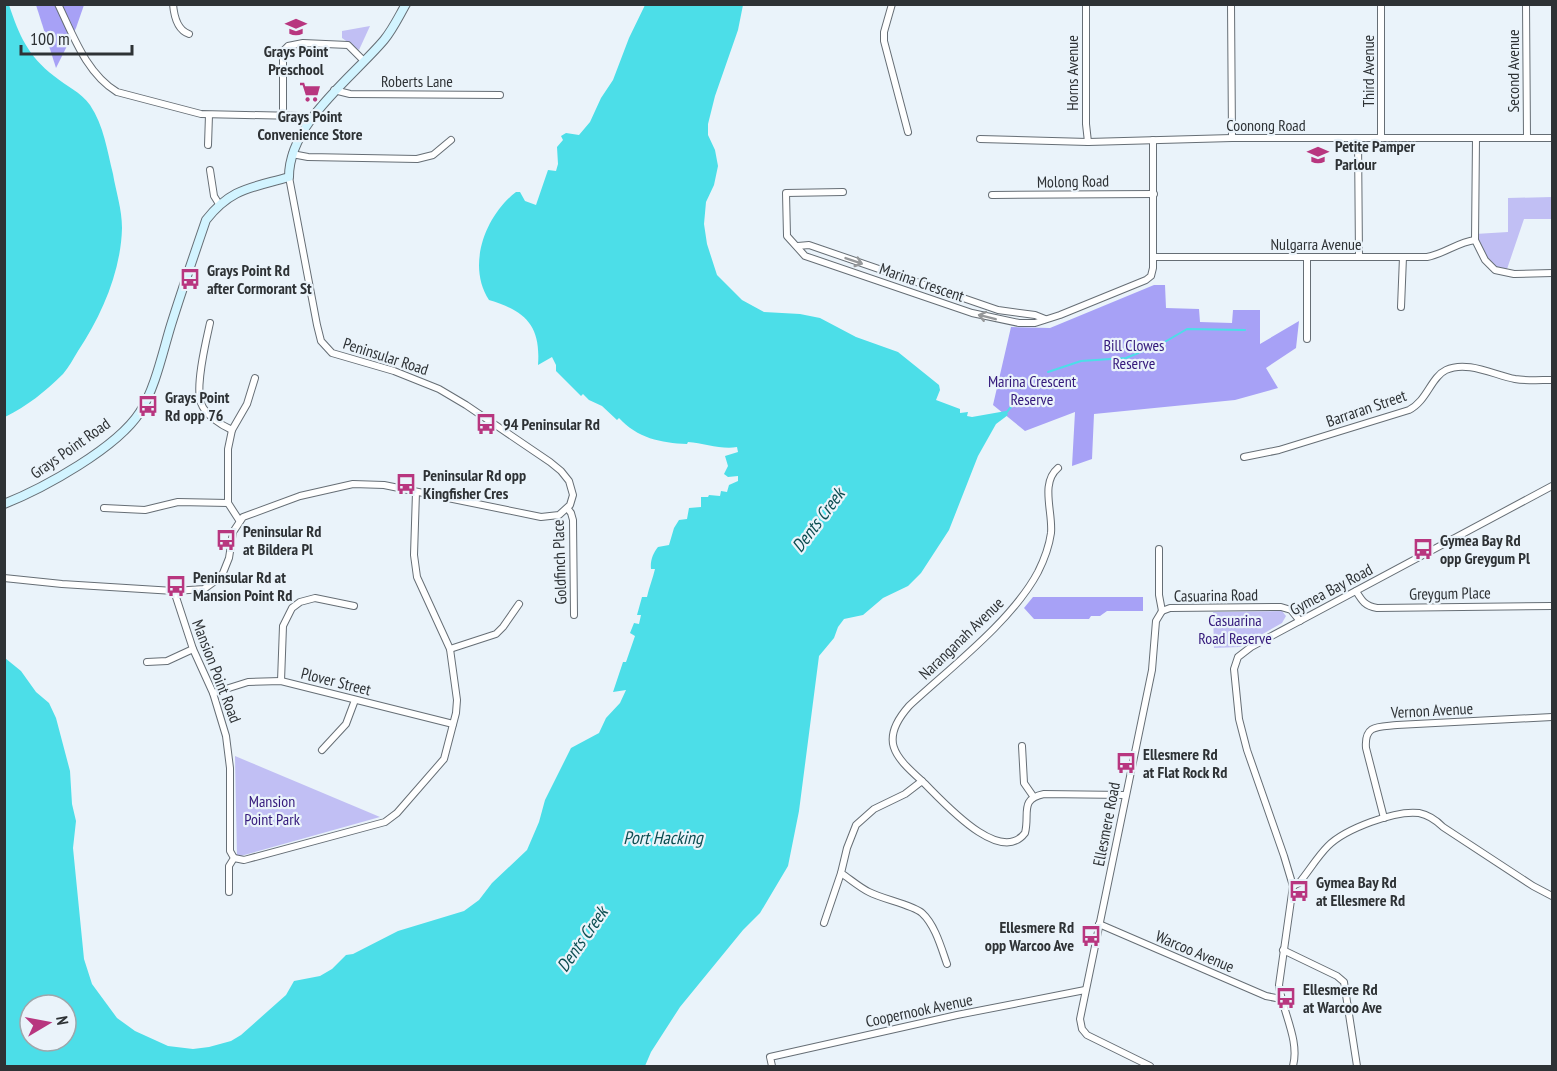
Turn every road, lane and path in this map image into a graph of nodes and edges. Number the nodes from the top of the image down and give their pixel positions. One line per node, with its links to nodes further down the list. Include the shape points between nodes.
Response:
1 (58, 4): 13 (street, via 83,55 106,85 117,92)
2 (173, 4): 9 (street, via 178,24)
3 (406, 4): 10 (street, via 385,38)
4 (892, 4): 16 (street, via 884,41)
5 (1086, 4): 26 (street, Horns Avenue)
6 (1231, 4): 18 (street)
7 (1381, 4): 17 (street, Third Avenue)
8 (1526, 4): 21 (street, Second Avenue)
9 (189, 34)
10 (363, 60): 11 (street); 14 (street, via 348,45 288,46 283,51)
11 (334, 90): 12 (street, Roberts Lane, via 350,94); 15 (street)
12 (500, 95)
13 (209, 115): 14 (street); 27 (street)
14 (283, 116): 15 (street)
15 (311, 121): 28 (street)
16 (908, 132)
17 (1381, 137): 19 (street, Coonong Road); 20 (street, Coonong Road)
18 (1232, 138): 19 (street, Coonong Road); 25 (street, Coonong Road)
19 (1358, 138): 37 (street)
20 (1476, 138): 21 (street, Coonong Road); 35 (street)
21 (1527, 138): 22 (street, Coonong Road)
22 (1552, 138)
23 (980, 139): 26 (street, Coonong Road)
24 (451, 140): 28 (street, via 433,154 417,159)
25 (1154, 140): 26 (street, Coonong Road); 32 (street, Marina Crescent)
26 (1088, 142)
27 (208, 145)
28 (292, 154): 30 (street)
29 (210, 170): 34 (street)
30 (289, 177): 34 (street, Grays Point Road, via 232,194); 56 (street, Peninsular Road, via 324,345 337,355 433,386 517,438 566,476 573,495)
31 (843, 192): 36 (street, via 786,193 786,232)
32 (1154, 194): 33 (street, Molong Road); 38 (street, Marina Crescent)
33 (992, 195)
34 (219, 204): 53 (street, Grays Point Road, via 206,220 141,411 116,437 69,471)
35 (1475, 240): 39 (street, Nulgarra Avenue, via 1430,257); 41 (street, via 1495,270)
36 (798, 246): 43 (street, Marina Crescent, one-way to 43, via 808,245 998,310); 43 (street, Marina Crescent, one-way to 36, via 1019,323 972,314 805,256)
37 (1359, 256): 39 (street, Nulgarra Avenue); 40 (street, Nulgarra Avenue)
38 (1154, 257): 40 (street, Nulgarra Avenue); 43 (street, Marina Crescent, via 1148,279)
39 (1402, 257): 42 (street)
40 (1307, 258): 45 (street)
41 (1552, 273)
42 (1401, 307)
43 (1045, 319)
44 (210, 323): 48 (street, via 201,404)
45 (1307, 339)
46 (255, 378): 48 (street, via 247,404)
47 (1552, 380): 49 (street, Barraran Street, via 1516,379 1454,367 1443,372 1420,403 1409,410)
48 (232, 430): 54 (street)
49 (1244, 457)
50 (1058, 468): 78 (street, Naranganah Avenue, via 1049,484 1051,532 1032,581 1012,610 909,706 896,725 896,755)
51 (1552, 486): 61 (street, Gymea Bay Road)
52 (416, 492): 56 (street, via 541,517 554,517); 57 (street, via 370,484 344,485); 69 (street, via 417,577)
53 (4, 504)
54 (228, 504): 55 (street, via 178,502 145,510); 57 (street)
55 (104, 508)
56 (568, 509): 66 (street, Goldfinch Place, via 573,520)
57 (239, 520): 60 (street, via 231,538 228,564 219,578 204,588)
58 (1159, 549): 65 (street, Ellesmere Road)
59 (4, 578): 60 (street)
60 (174, 591): 68 (street, Mansion Point Road)
61 (1356, 591): 64 (street, Greygum Place, via 1364,603 1377,608); 67 (street, Gymea Bay Road)
62 (519, 604): 69 (street, via 496,634)
63 (354, 606): 71 (street, via 315,598 292,608 283,626)
64 (1552, 606)
65 (1162, 611): 67 (street, Casuarina Road, via 1281,607 1291,610); 79 (street, Ellesmere Road, via 1156,621 1152,670)
66 (574, 615)
67 (1300, 621): 84 (street, Gymea Bay Road, via 1244,652 1234,669 1243,735)
68 (193, 649): 70 (street, via 166,661); 72 (street, Mansion Point Road)
69 (450, 649): 75 (street, via 457,700)
70 (147, 662)
71 (281, 681): 72 (street, Plover Street, via 248,682); 73 (street, Plover Street)
72 (213, 693): 82 (street, Mansion Point Road, via 228,746 230,851)
73 (355, 700): 75 (street, Plover Street); 77 (street, via 346,724)
74 (1552, 717): 81 (street, Vernon Avenue, via 1397,725 1368,731 1366,748)
75 (453, 724): 82 (street, via 444,759 389,820 244,860)
76 (1022, 746): 80 (street, via 1024,783)
77 (322, 750)
78 (922, 781): 80 (street, Naranganah Avenue, via 970,827 1002,841 1017,840 1025,833 1027,807); 83 (street, via 874,809 856,825)
79 (1125, 795): 80 (street); 88 (street, Ellesmere Road)
80 (1033, 796)
81 (1384, 818): 84 (street, via 1329,845); 86 (street, via 1404,814 1435,819)
82 (234, 858): 85 (street, Mansion Point Road, via 229,866)
83 (841, 873): 87 (street); 90 (street, via 869,892 916,908 938,938)
84 (1293, 886): 89 (street)
85 (229, 892)
86 (1552, 896)
87 (824, 923)
88 (1099, 924): 91 (street, Ellesmere Road); 92 (street, Warcoo Avenue)
89 (1283, 950): 92 (street); 96 (street, via 1344,982)
90 (947, 964)
91 (1085, 990): 93 (street, Coopernook Avenue, via 770,1057); 94 (street, Ellesmere Road, via 1080,1019 1084,1033)
92 (1281, 999): 95 (street, via 1293,1041)
93 (772, 1066)
94 (1150, 1066)
95 (1293, 1066)
96 (1357, 1066)

